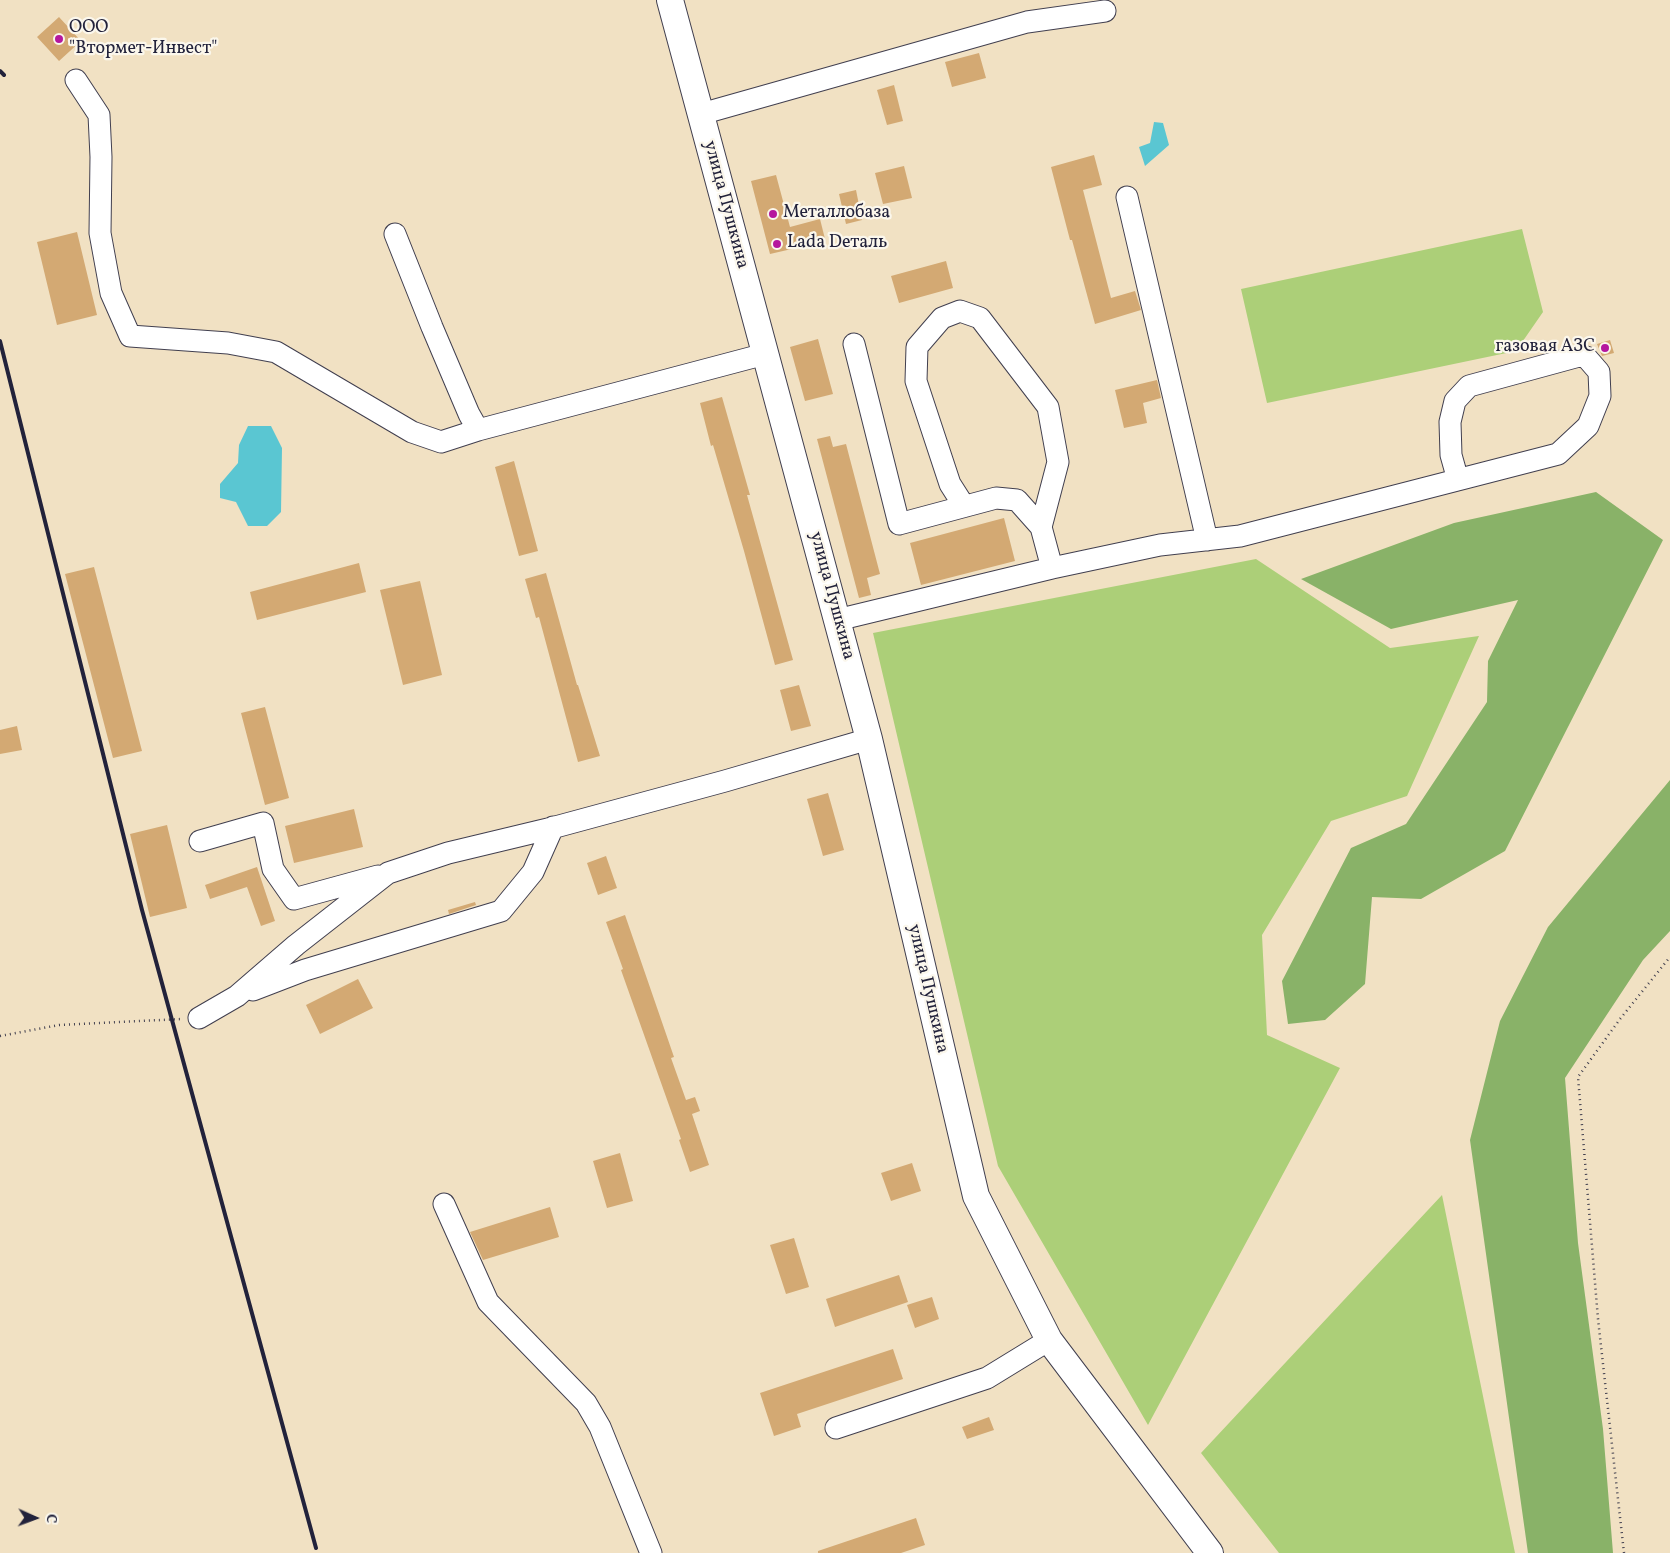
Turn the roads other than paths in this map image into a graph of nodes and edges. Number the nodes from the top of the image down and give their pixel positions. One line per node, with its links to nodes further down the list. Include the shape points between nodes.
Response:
1 (670, 0): 4 (main road, улица Пушкина)
2 (1104, 11): 4 (lane, via 1027,22)
3 (76, 80): 9 (lane, via 99,115 100,233 111,293 130,336 228,343 276,352 412,432 441,442)
4 (701, 114): 8 (main road, улица Пушкина)
5 (1127, 197): 13 (lane)
6 (395, 234): 9 (lane)
7 (854, 344): 11 (lane, via 899,524)
8 (766, 354): 9 (lane); 15 (main road, улица Пушкина)
9 (478, 430)
10 (1458, 480): 10 (lane, via 1558,454 1588,426 1600,396 1599,372 1586,357 1579,356 1469,386 1455,401 1450,422 1451,456); 13 (lane, via 1240,536)
11 (964, 506): 12 (lane, via 996,498 1017,500); 12 (lane, via 950,484 916,380 917,348 942,318 960,311 980,318 1048,407 1058,462)
12 (1041, 526): 14 (lane)
13 (1207, 540): 14 (lane, via 1160,545)
14 (1052, 568): 15 (lane)
15 (837, 620): 16 (main road, улица Пушкина)
16 (869, 739): 17 (lane); 23 (main road, улица Пушкина, via 976,1196)
17 (553, 827): 19 (lane, via 448,853); 20 (lane, via 533,872 501,911 305,970)
18 (200, 841): 19 (lane, via 263,824 273,869 294,899)
19 (388, 873): 20 (lane)
20 (237, 996): 21 (lane)
21 (199, 1018)
22 (444, 1204): 25 (lane, via 488,1302 586,1403 600,1427)
23 (1049, 1340): 24 (lane, via 987,1378); 26 (main road, улица Пушкина)
24 (836, 1428)
25 (652, 1553)
26 (1210, 1553)

